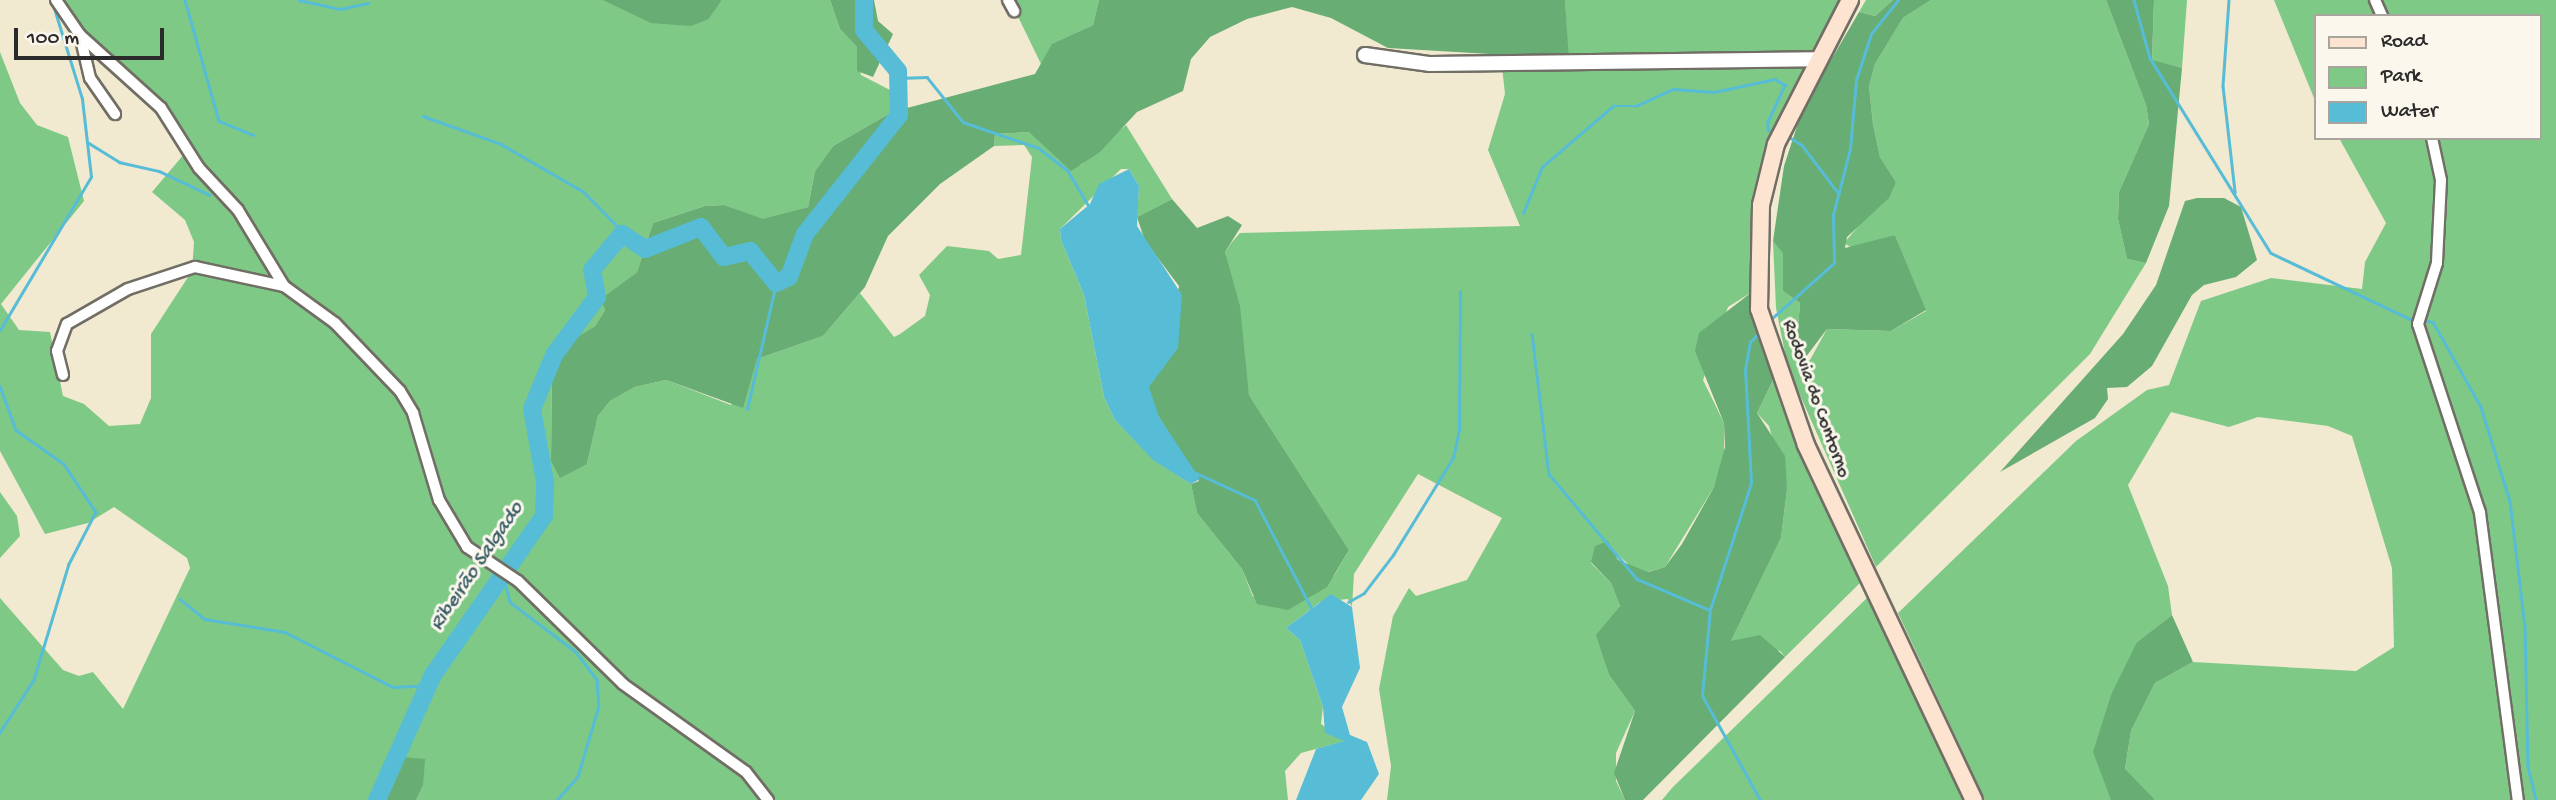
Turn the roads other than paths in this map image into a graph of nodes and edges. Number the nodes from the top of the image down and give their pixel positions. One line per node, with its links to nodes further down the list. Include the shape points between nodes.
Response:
1 (56, 0): 5 (street)
2 (1008, 0): 4 (street)
3 (1850, 0): 7 (main road, Rodovia do Contorno)
4 (1014, 11)
5 (80, 35): 8 (street, via 90,78); 10 (street, via 161,108 199,168 238,210)
6 (1365, 55): 7 (street, via 1430,64)
7 (1816, 59): 13 (main road, Rodovia do Contorno, via 1776,144 1761,205 1759,309 1806,445)
8 (115, 114)
9 (2432, 140): 14 (street, via 2441,180 2437,263 2418,324 2480,513)
10 (284, 286): 11 (street, via 205,267 128,289 67,324 57,351); 12 (street, via 335,323 394,382 413,413 455,532 476,555 499,565 518,581 623,684 746,772)
11 (63, 375)
12 (768, 800)
13 (1974, 800)
14 (2518, 800)

